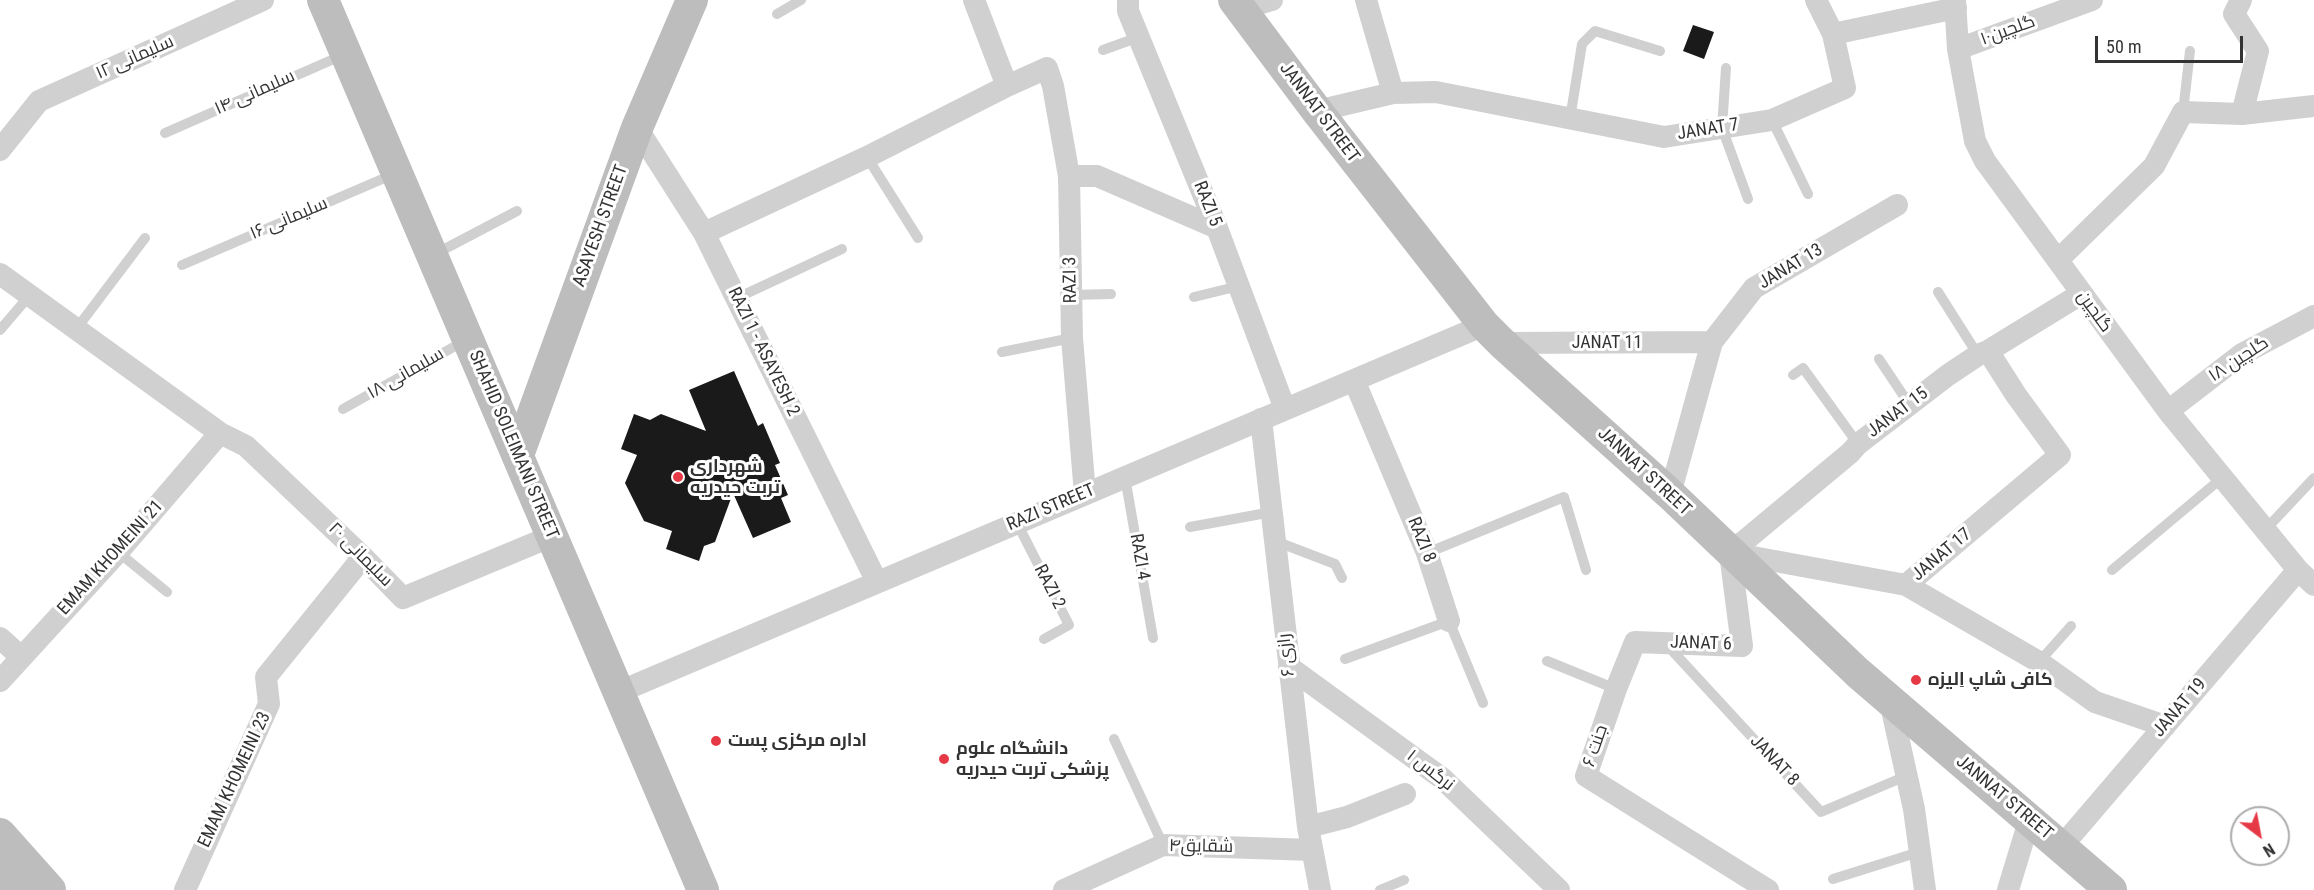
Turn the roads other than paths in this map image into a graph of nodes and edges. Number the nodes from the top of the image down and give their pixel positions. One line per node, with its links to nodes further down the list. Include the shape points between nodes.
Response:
1 (263, 0): 34 (street, سلیمانی ۱۲, via 39,101)
2 (323, 0): 21 (street, SHAHID SOLEIMANI STREET)
3 (692, 0): 31 (street, ASAYESH STREET)
4 (801, 0): 14 (lane)
5 (974, 0): 23 (street)
6 (1128, 0): 16 (street, RAZI 5, via 1128,11)
7 (1272, 0): 13 (street)
8 (1365, 0): 24 (street)
9 (1816, 0): 15 (street)
10 (2092, 0): 17 (street, گلچین۱۰)
11 (2241, 0): 28 (street, via 2234,14 2258,51)
12 (1955, 4): 15 (street); 17 (street, گلچین)
13 (1238, 5): 26 (street, JANNAT STREET)
14 (777, 14)
15 (1833, 34): 30 (street, JANAT 7, via 1845,88)
16 (1140, 36): 18 (lane); 42 (street, RAZI 5)
17 (1958, 49): 48 (street, گلچین, via 1975,141 1985,161)
18 (1103, 50)
19 (1660, 51): 29 (lane, via 1596,32 1582,44)
20 (2190, 51): 27 (lane)
21 (346, 54): 33 (lane, سلیمانی ۱۴); 36 (street, SHAHID SOLEIMANI STREET)
22 (1726, 68): 32 (lane)
23 (1007, 86): 35 (street); 37 (street, RAZI 3, via 1047,68)
24 (1393, 93): 26 (street, JANAT 7); 29 (street, JANAT 7, via 1436,92)
25 (2314, 106): 28 (street)
26 (1317, 111): 62 (street, JANNAT STREET)
27 (2183, 112): 28 (street); 48 (street, via 2154,166)
28 (2242, 114)
29 (1570, 119): 32 (street, JANAT 7, via 1664,137)
30 (1772, 120): 32 (street, JANAT 7); 38 (lane)
31 (637, 128): 43 (street, RAZI 1 - ASAYESH 2); 78 (street, ASAYESH STREET)
32 (1722, 128): 39 (lane)
33 (165, 133)
34 (0, 150)
35 (867, 157): 43 (street); 45 (lane)
36 (397, 172): 47 (street, SHAHID SOLEIMANI STREET); 49 (lane, سلیمانی ۱۶)
37 (1069, 176): 42 (street, via 1097,176); 56 (street, RAZI 3)
38 (1808, 194)
39 (1748, 199)
40 (1897, 205): 65 (street, JANAT 13, via 1754,288)
41 (517, 211): 47 (lane)
42 (1216, 228): 51 (street, RAZI 5)
43 (704, 233): 58 (street, RAZI 1 - ASAYESH 2)
44 (145, 238): 60 (lane)
45 (918, 238)
46 (842, 249): 58 (lane)
47 (432, 256): 63 (street, SHAHID SOLEIMANI STREET)
48 (2058, 260): 54 (street, گلچین)
49 (182, 265)
50 (0, 274): 55 (street, سلیمانی ۲۰)
51 (1239, 286): 57 (lane); 73 (street, RAZI 5)
52 (1938, 292): 67 (lane)
53 (1111, 294): 56 (lane)
54 (2081, 294): 67 (street, JANAT 15); 74 (street, گلچین)
55 (30, 295): 60 (street, سلیمانی ۲۰); 61 (lane)
56 (1071, 295): 64 (street, RAZI 3)
57 (1194, 297)
58 (737, 298): 98 (street, RAZI 1 - ASAYESH 2)
59 (2314, 316): 74 (street, گلچین ۱۸, via 2242,354)
60 (76, 328): 76 (street, سلیمانی ۲۰)
61 (0, 330)
62 (1493, 334): 65 (street, JANAT 11); 70 (street, RAZI STREET); 83 (street, JANNAT STREET)
63 (468, 338): 72 (lane, سلیمانی ۱۸); 78 (street, SHAHID SOLEIMANI STREET)
64 (1072, 338): 66 (lane); 82 (street, RAZI 3)
65 (1712, 342): 83 (street, JANAT 13)
66 (1002, 352)
67 (1983, 353): 71 (street, JANAT 15); 99 (street, JANAT 17, via 2060,455)
68 (1880, 359): 71 (lane)
69 (1793, 375): 77 (lane, via 1803,368)
70 (1354, 380): 73 (street, RAZI STREET); 91 (street, RAZI 8)
71 (1909, 404): 77 (street, JANAT 15)
72 (344, 409)
73 (1285, 409): 75 (street, RAZI STREET)
74 (2168, 411): 80 (street, گلچین)
75 (1261, 419): 79 (street, RAZI STREET); 84 (street, رازی ۶)
76 (220, 433): 90 (street, EMAM KHOMEINI 21); 93 (street, سلیمانی ۲۰, via 246,446)
77 (1858, 444): 92 (street, JANAT 15)
78 (518, 455): 88 (street, SHAHID SOLEIMANI STREET)
79 (1125, 477): 82 (street, RAZI STREET); 104 (lane, RAZI 4)
80 (2223, 477): 87 (street, گلچین); 95 (lane)
81 (2314, 478): 87 (lane)
82 (1085, 494): 85 (street, RAZI STREET)
83 (1670, 494): 92 (street, JANNAT STREET)
84 (1272, 512): 86 (lane); 89 (street, رازی ۶)
85 (1017, 523): 98 (street, RAZI STREET); 105 (lane, RAZI 2, via 1069,625)
86 (1190, 526)
87 (2266, 529): 97 (street, گلچین)
88 (552, 536): 93 (street, سلیمانی ۲۰, via 403,598); 114 (street, SHAHID SOLEIMANI STREET)
89 (1275, 540): 96 (lane, via 1335,564); 111 (street, رازی ۶)
90 (118, 552): 100 (lane); 107 (street, EMAM KHOMEINI 21)
91 (1427, 553): 94 (lane, via 1564,497); 101 (street, RAZI 8)
92 (1730, 553): 99 (street, JANAT 17); 106 (street, via 1742,645); 115 (street, JANNAT STREET)
93 (363, 557): 134 (street, EMAM KHOMEINI 23, via 266,677 269,704)
94 (1586, 570)
95 (2112, 570)
96 (1342, 578)
97 (2306, 578): 117 (street, JANAT 19)
98 (878, 582): 114 (street, RAZI STREET)
99 (1906, 585): 110 (street)
100 (167, 592)
101 (1449, 621): 108 (lane); 116 (lane, RAZI 8)
102 (2071, 626): 110 (lane)
103 (0, 638): 107 (street)
104 (1153, 638)
105 (1044, 639)
106 (1665, 642): 113 (street, JANAT 6, via 1635,642); 119 (lane, JANAT 8, via 1821,812)
107 (21, 657): 112 (street, EMAM KHOMEINI 21)
108 (1345, 659)
109 (1547, 661): 113 (lane)
110 (2038, 662): 117 (street, via 2095,702)
111 (1289, 668): 122 (street, رازی ۶); 138 (street, نرگس ۱, via 1443,779)
112 (0, 681)
113 (1616, 689): 139 (street, جنت ۶, via 1586,776)
114 (619, 692): 131 (street, SHAHID SOLEIMANI STREET)
115 (1890, 701): 119 (street); 121 (street, JANNAT STREET)
116 (1483, 703)
117 (2165, 726): 125 (street, JANAT 19)
118 (1114, 739): 124 (lane)
119 (1906, 776): 127 (street)
120 (1405, 794): 122 (street, via 1347,817)
121 (2029, 821): 125 (street, JANNAT STREET); 141 (street)
122 (1308, 827): 126 (street, رازی ۶)
123 (0, 834): 133 (street)
124 (1163, 845): 126 (street, شقایق۴); 135 (street, شقایق۴)
125 (2062, 846): 142 (street, JANNAT STREET)
126 (1312, 850): 136 (street, رازی ۶)
127 (1918, 852): 129 (lane); 140 (street)
128 (0, 873): 132 (street)
129 (1833, 879)
130 (1404, 880): 137 (lane)
131 (699, 889)
132 (15, 890)
133 (50, 890)
134 (184, 890)
135 (1064, 890)
136 (1320, 890)
137 (1380, 890)
138 (1559, 890)
139 (1768, 890)
140 (1925, 890)
141 (2008, 890)
142 (2111, 890)

